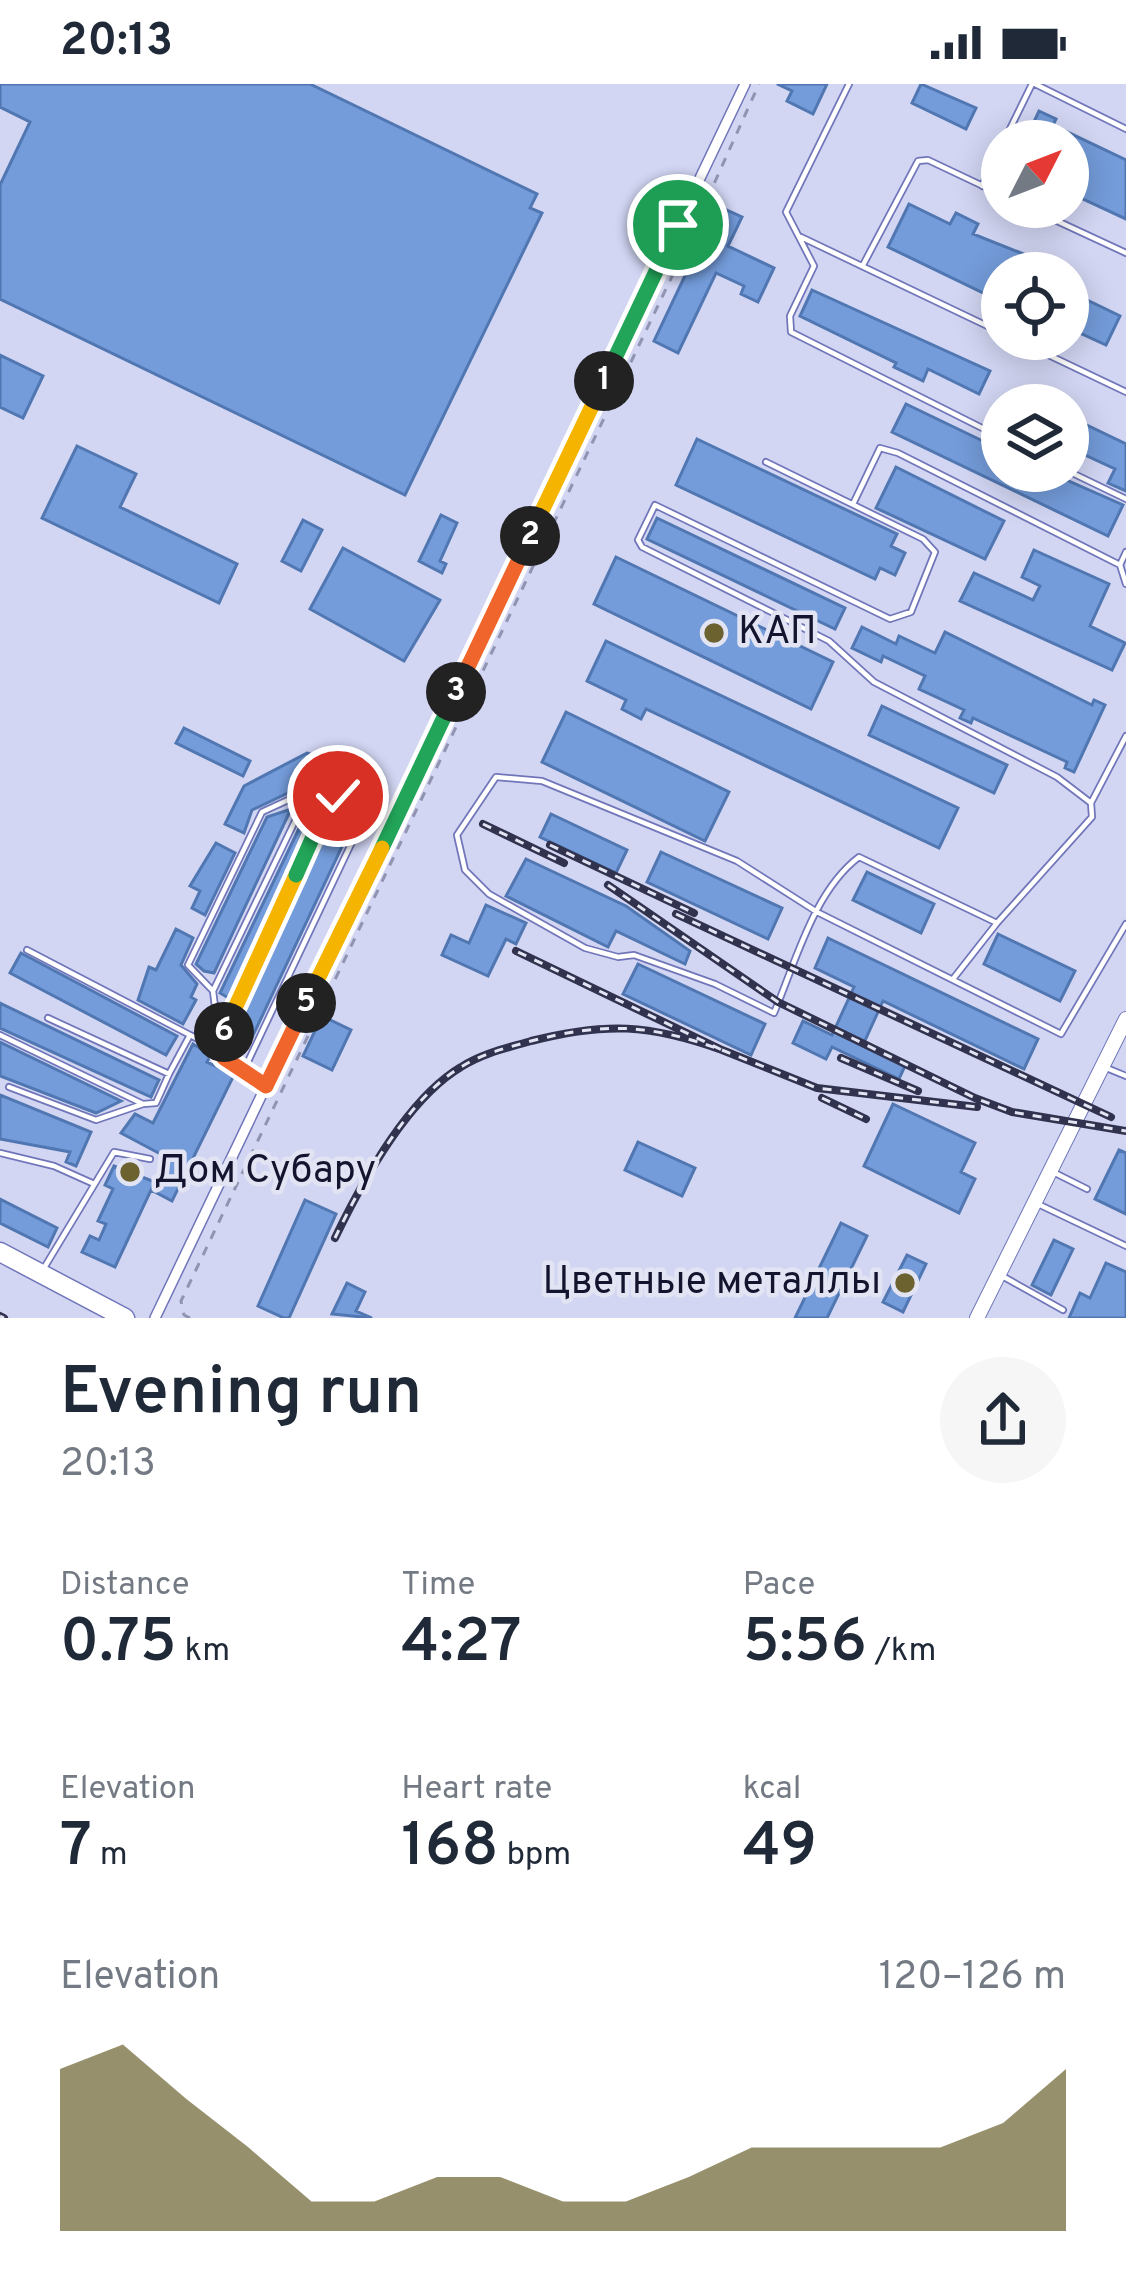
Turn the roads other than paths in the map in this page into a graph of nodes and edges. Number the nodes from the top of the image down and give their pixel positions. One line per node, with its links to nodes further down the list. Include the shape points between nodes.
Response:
1 (745, 84): 42 (street)
2 (849, 84): 8 (lane, via 786,212)
3 (1034, 84): 4 (lane); 5 (lane)
4 (1015, 120)
5 (1126, 129)
6 (981, 186): 10 (lane, via 918,160)
7 (1072, 228): 9 (lane)
8 (799, 236): 10 (lane); 14 (lane, via 814,266 790,316 791,332)
9 (1126, 253)
10 (862, 267): 11 (lane)
11 (981, 323)
12 (1059, 360): 13 (lane)
13 (1126, 392)
14 (981, 427)
15 (766, 462): 18 (lane)
16 (1089, 481): 17 (lane)
17 (1126, 499)
18 (854, 504): 20 (lane, via 880,448); 25 (lane, via 935,553 911,611 890,619 655,505 638,540 829,641 874,682 1057,777)
19 (1126, 552): 20 (lane)
20 (1120, 565): 21 (lane)
21 (1126, 584)
22 (1126, 736): 25 (lane)
23 (311, 788): 24 (lane, via 349,772 364,773); 31 (lane); 31 (lane, via 262,812 188,965)
24 (372, 791): 37 (lane, via 338,796 320,821); 39 (lane)
25 (1091, 803): 27 (lane, via 1092,817)
26 (818, 912): 26 (lane, via 736,861 542,781 496,777 457,835 465,870 489,893 585,948 634,955 774,1013); 27 (lane, via 838,873 860,857); 30 (lane)
27 (997, 923): 30 (lane)
28 (1126, 924): 30 (lane, via 1061,1034)
29 (27, 950): 35 (lane)
30 (953, 979)
31 (213, 991): 37 (lane)
32 (48, 1018): 40 (lane)
33 (1126, 1019): 36 (street)
34 (0, 1035): 44 (lane)
35 (190, 1035): 37 (lane); 40 (lane)
36 (1122, 1037): 38 (street)
37 (218, 1045): 39 (lane)
38 (1102, 1066): 41 (lane); 47 (street)
39 (243, 1072): 42 (lane)
40 (169, 1074): 44 (lane, via 156,1103)
41 (1126, 1076)
42 (266, 1086): 57 (street)
43 (9, 1087): 44 (lane, via 96,1120)
44 (143, 1104)
45 (0, 1153): 48 (lane)
46 (150, 1160): 48 (lane, via 114,1152)
47 (1050, 1171): 49 (lane); 50 (street)
48 (92, 1183): 53 (lane)
49 (1087, 1189)
50 (1035, 1202): 51 (lane); 54 (street)
51 (1126, 1246)
52 (0, 1252): 53 (highway)
53 (41, 1273): 56 (highway)
54 (999, 1275): 55 (lane); 58 (street)
55 (1063, 1310)
56 (125, 1318)
57 (155, 1318)
58 (977, 1318)

